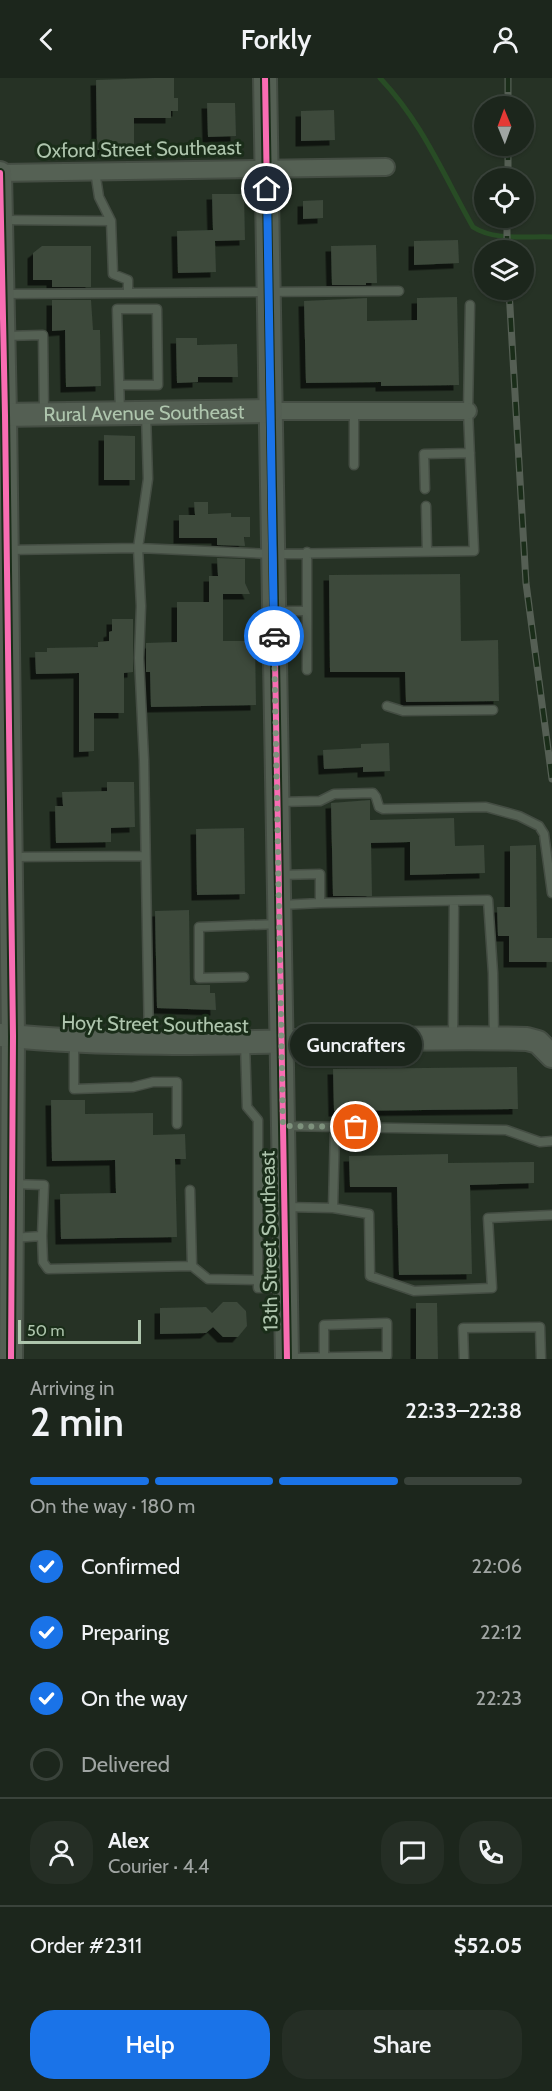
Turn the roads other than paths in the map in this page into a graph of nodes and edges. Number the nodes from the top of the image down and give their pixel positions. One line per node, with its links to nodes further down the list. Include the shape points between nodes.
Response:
1 (265, 78): 3 (main road, 13th Street Southeast)
2 (386, 167): 3 (street, Oxford Street Southeast)
3 (267, 169): 4 (street, Oxford Street Southeast); 8 (main road, 13th Street Southeast)
4 (95, 171): 5 (street, Oxford Street Southeast); 7 (lane, via 99,197)
5 (0, 173): 6 (main road)
6 (1, 220): 7 (lane); 11 (main road)
7 (111, 221): 10 (lane, via 113,274 128,280)
8 (269, 291): 9 (lane); 10 (lane); 15 (main road, 13th Street Southeast)
9 (399, 291)
10 (128, 293): 11 (lane)
11 (1, 294): 13 (main road)
12 (470, 305): 17 (lane)
13 (4, 336): 20 (lane, via 43,335); 21 (main road)
14 (120, 385): 14 (lane, via 117,309 157,309 158,385); 18 (lane)
15 (271, 411): 16 (street, Rural Avenue Southeast); 19 (main road, Rural Avenue Southeast); 30 (main road, 13th Street Southeast)
16 (354, 411): 17 (street, Rural Avenue Southeast); 23 (lane)
17 (468, 411): 22 (lane)
18 (120, 413): 19 (main road, Rural Avenue Southeast); 20 (main road, Rural Avenue Southeast)
19 (146, 413): 26 (lane, via 148,479)
20 (44, 414): 21 (main road, Rural Avenue Southeast)
21 (3, 415): 27 (main road)
22 (470, 453): 24 (lane, via 424,454); 28 (lane, via 474,551)
23 (354, 465)
24 (425, 489)
25 (426, 506): 28 (lane)
26 (138, 548): 27 (lane); 30 (lane); 38 (lane)
27 (3, 550): 33 (main road)
28 (427, 551): 29 (lane)
29 (307, 552): 30 (lane); 32 (lane)
30 (273, 554): 31 (main road, 13th Street Southeast)
31 (274, 611): 32 (lane); 37 (main road, 13th Street Southeast)
32 (307, 611): 34 (lane)
33 (4, 653): 39 (main road)
34 (307, 670)
35 (387, 706): 36 (lane, via 403,711)
36 (493, 710)
37 (277, 802): 40 (main road, 13th Street Southeast); 41 (lane, via 320,801 334,794 373,793 383,809 486,807 519,816 539,826 544,834)
38 (145, 856): 39 (lane); 53 (lane)
39 (11, 857): 45 (main road)
40 (279, 875): 43 (lane, via 320,874); 44 (main road, 13th Street Southeast)
41 (552, 894)
42 (454, 901): 43 (lane); 48 (lane, via 488,900); 49 (lane)
43 (321, 903): 44 (lane)
44 (279, 915): 46 (lane, via 199,927 199,978); 51 (main road, 13th Street Southeast)
45 (6, 945): 47 (main road)
46 (244, 977)
47 (6, 1035): 50 (main road, Hoyt Street Southeast); 55 (main road)
48 (494, 1038): 49 (main road, Hoyt Street Southeast); 54 (main road, Hoyt Street Southeast, via 527,1039)
49 (453, 1039): 51 (main road, Hoyt Street Southeast)
50 (74, 1040): 53 (main road, Hoyt Street Southeast); 56 (lane, via 74,1089 133,1088 153,1082 177,1082)
51 (282, 1041): 52 (main road, Hoyt Street Southeast); 57 (main road, 13th Street Southeast)
52 (245, 1042): 53 (main road, Hoyt Street Southeast); 61 (lane, via 247,1107 258,1120)
53 (149, 1043)
54 (550, 1048)
55 (6, 1114): 63 (main road)
56 (177, 1124)
57 (283, 1126): 58 (lane); 60 (main road, 13th Street Southeast)
58 (335, 1127): 59 (lane, via 506,1130 540,1142); 65 (lane)
59 (552, 1141)
60 (284, 1183): 61 (lane); 64 (main road, 13th Street Southeast)
61 (258, 1184): 70 (lane)
62 (190, 1190): 69 (lane)
63 (8, 1194): 67 (lane, via 44,1185); 68 (main road)
64 (284, 1207): 65 (lane); 71 (main road, 13th Street Southeast)
65 (333, 1208): 66 (lane, via 369,1214 370,1276 414,1291 492,1288 488,1218)
66 (552, 1215)
67 (42, 1236): 68 (lane); 69 (lane, via 43,1262 48,1269)
68 (8, 1248): 72 (main road)
69 (192, 1266): 70 (lane, via 208,1279)
70 (258, 1280): 71 (lane, via 258,1288)
71 (286, 1287): 73 (main road, 13th Street Southeast)
72 (6, 1328): 75 (main road)
73 (288, 1358): 74 (lane)
74 (324, 1358): 74 (lane, via 387,1356 387,1323 324,1325)
75 (11, 1359)
76 (464, 1359): 77 (lane, via 463,1328 540,1327)
77 (541, 1359)

